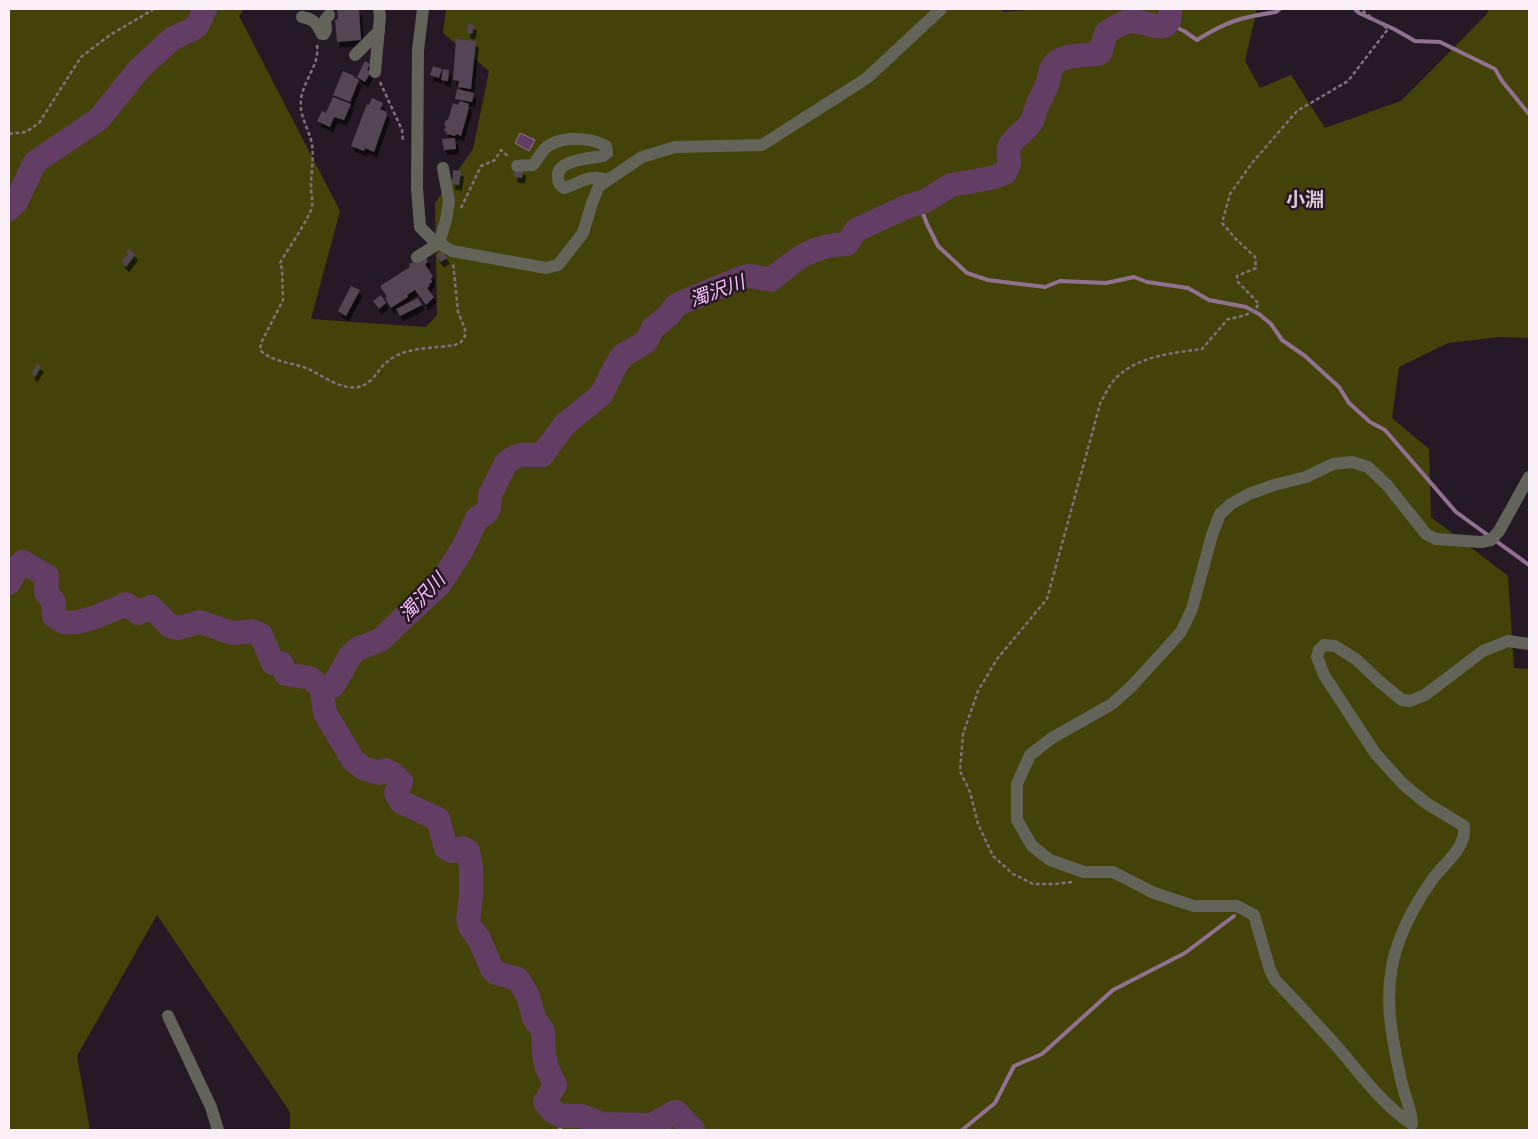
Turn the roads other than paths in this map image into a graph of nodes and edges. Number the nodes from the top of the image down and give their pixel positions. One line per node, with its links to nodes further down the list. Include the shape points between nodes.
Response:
1 (380, 9): 6 (street)
2 (423, 9): 12 (street, via 418,50 417,188 420,227)
3 (941, 9): 11 (street, via 867,78 762,145 675,147 642,157)
4 (329, 15): 5 (street, via 325,20 324,34 312,19)
5 (302, 17)
6 (379, 31): 7 (street); 8 (street)
7 (355, 55)
8 (375, 72)
9 (517, 166): 11 (street, via 533,165 546,147 553,144 581,139 606,146 607,153 569,162 558,173 560,186 564,188 593,178)
10 (443, 168): 12 (street, via 449,201)
11 (607, 180): 12 (street, via 599,186 583,234 558,265 533,267 452,251)
12 (439, 243): 13 (street)
13 (417, 256)
14 (1529, 477): 15 (street, via 1499,531 1491,540 1481,542 1436,539 1426,534 1387,485 1368,467 1352,462 1334,464 1306,477 1249,494 1232,504 1220,514 1192,609 1181,632 1112,704 1052,738 1030,755 1017,784 1017,820 1032,846 1050,860 1084,872 1112,872 1154,893 1194,906 1238,906 1254,915 1275,980 1388,1105 1412,1124 1389,1010 1391,971 1416,906 1432,879 1454,854 1465,833 1464,826 1426,803 1403,784 1376,753 1324,675 1317,657 1324,645 1334,646 1357,660 1402,700 1410,701 1425,695 1482,651 1508,642)
15 (1529, 644)
16 (168, 1016): 17 (street, via 211,1107)
17 (218, 1130)

